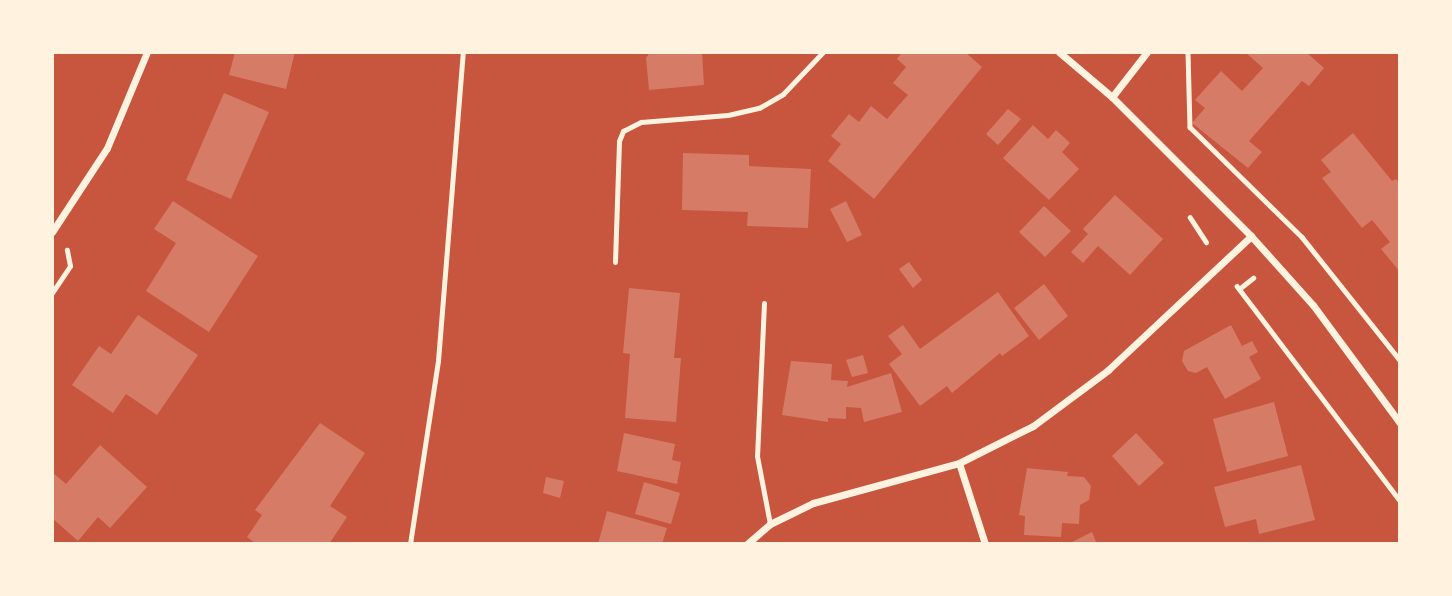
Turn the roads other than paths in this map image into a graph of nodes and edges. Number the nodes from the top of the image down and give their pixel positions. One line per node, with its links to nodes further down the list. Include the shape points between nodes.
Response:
1 (147, 52): 6 (street, via 107,148)
2 (822, 52): 8 (lane, via 783,94 759,108 641,122 624,131 619,141)
3 (1059, 52): 5 (street)
4 (1147, 52): 5 (street)
5 (1112, 97): 7 (street)
6 (52, 232)
7 (1251, 236): 10 (street, via 1313,305); 11 (street, via 1069,402)
8 (615, 262)
9 (764, 303): 12 (lane, via 757,456)
10 (1399, 423)
11 (959, 463): 12 (street, via 814,503); 14 (street)
12 (770, 524): 13 (street)
13 (747, 544)
14 (985, 544)

